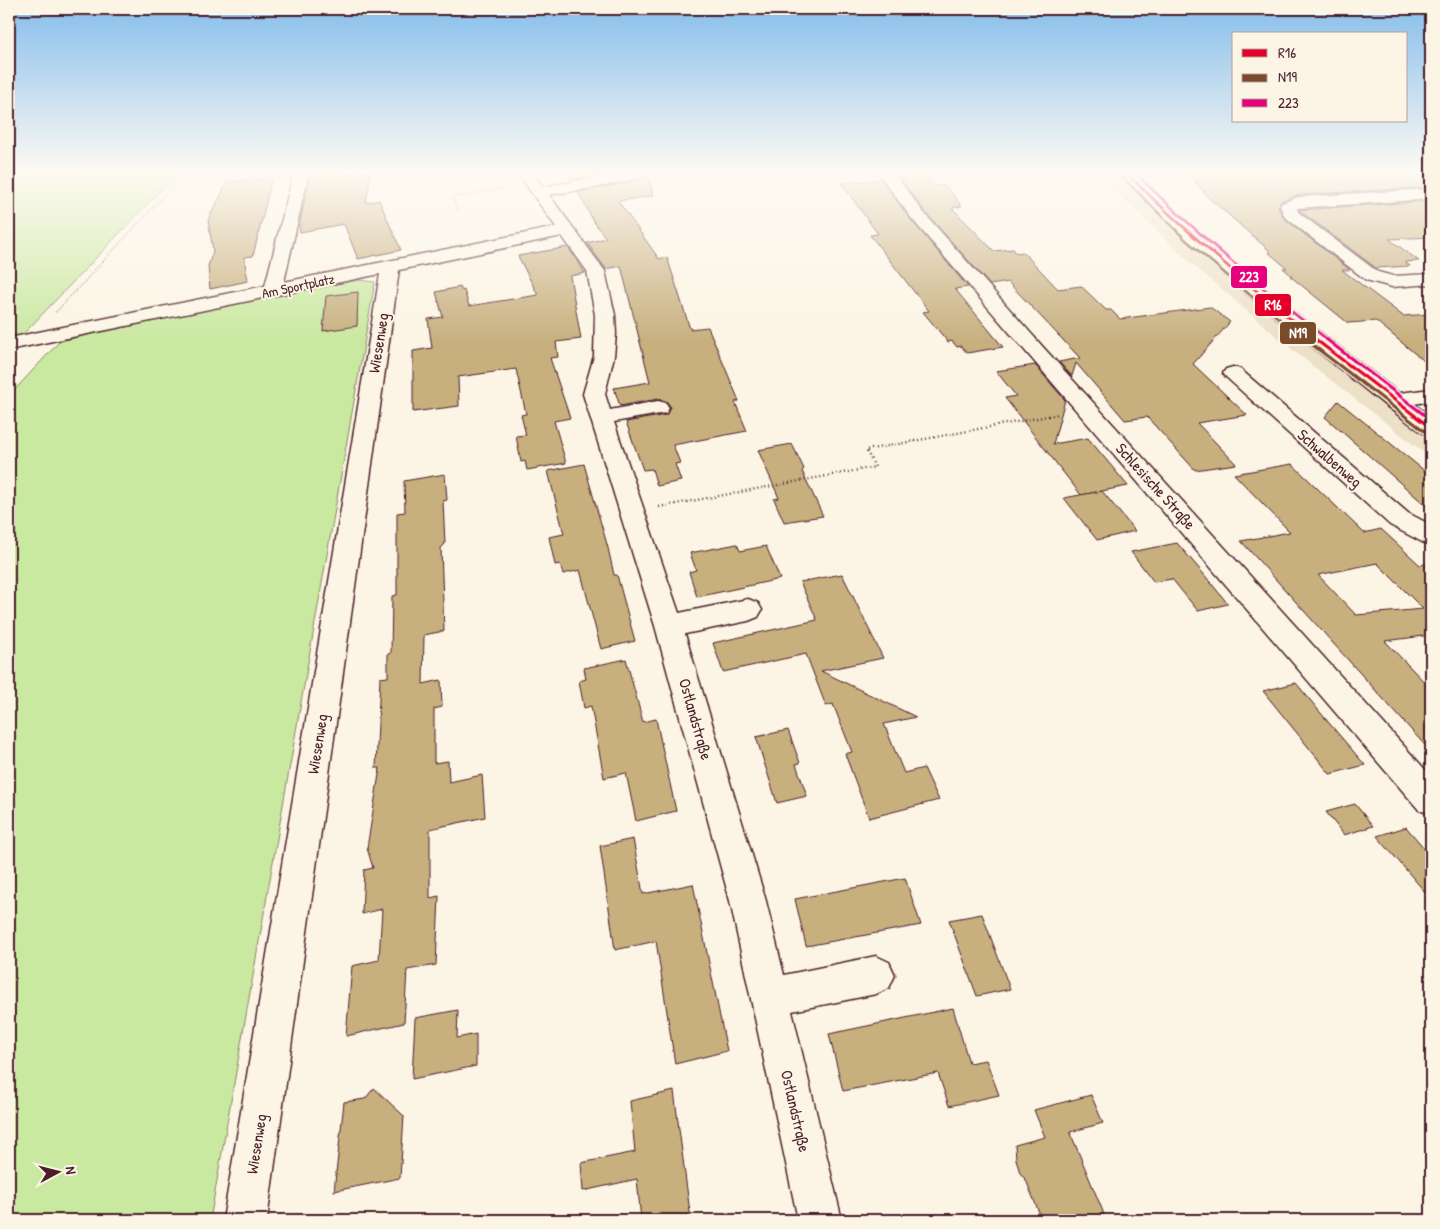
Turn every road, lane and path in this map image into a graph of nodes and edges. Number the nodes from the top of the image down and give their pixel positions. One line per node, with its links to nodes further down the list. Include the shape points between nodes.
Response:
1 (134, 228): 10 (path)
2 (288, 228): 9 (street)
3 (929, 228): 16 (street, Schlesische Straße)
4 (1183, 228): 14 (street, via 1266,301)
5 (1310, 228): 8 (street, via 1372,276 1392,282)
6 (567, 230): 7 (street, Am Sportplatz); 17 (street, Ostlandstraße, via 596,271 605,315 604,356 594,394)
7 (390, 267): 9 (street, Am Sportplatz); 26 (street, Wiesenweg)
8 (1431, 279)
9 (273, 291): 10 (street, Am Sportplatz)
10 (28, 342): 11 (street, Am Sportplatz)
11 (9, 344)
12 (1233, 373): 20 (street, Schwalbenweg, via 1399,518)
13 (1431, 395): 14 (street)
14 (1393, 400): 18 (street)
15 (658, 408): 17 (street)
16 (1087, 409): 19 (path, via 866,450 875,467); 23 (street, Schlesische Straße)
17 (601, 418): 19 (street, Ostlandstraße)
18 (1431, 428)
19 (632, 512): 22 (street, Ostlandstraße)
20 (1431, 536)
21 (748, 610): 22 (street)
22 (669, 626): 25 (street, Ostlandstraße, via 748,900)
23 (1431, 799)
24 (876, 975): 25 (street)
25 (770, 997): 27 (street, Ostlandstraße)
26 (245, 1220)
27 (820, 1220)

